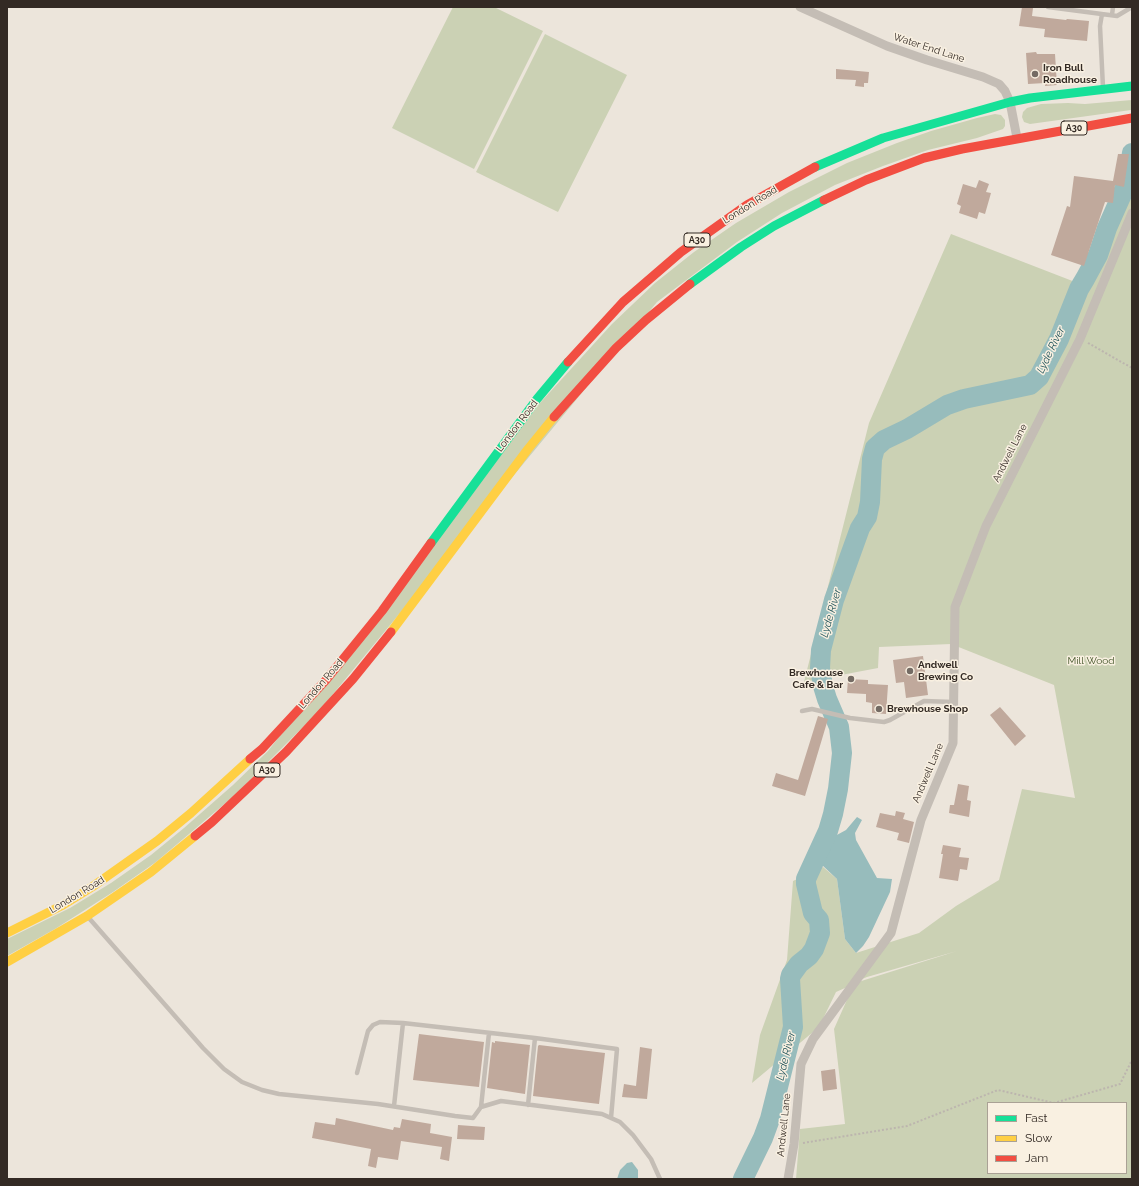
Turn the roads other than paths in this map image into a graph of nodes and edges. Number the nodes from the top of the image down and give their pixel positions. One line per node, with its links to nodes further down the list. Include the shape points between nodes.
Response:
1 (800, 7): 9 (street, Water End Lane, via 887,46 999,84)
2 (1048, 7): 5 (lane)
3 (1113, 7): 6 (lane)
4 (1132, 7): 6 (lane, via 1117,16)
5 (1102, 14): 6 (lane); 8 (lane, via 1100,26)
6 (1112, 15)
7 (1132, 86): 8 (main road, London Road / A30)
8 (1103, 89): 9 (main road, London Road / A30)
9 (1010, 102): 11 (street, Water End Lane); 16 (main road, London Road / A30, via 917,127 837,157 746,205 681,252 623,302 559,372 382,611 326,680 262,749 191,813 145,850 63,905)
10 (1132, 118): 11 (main road, London Road / A30)
11 (1017, 138): 15 (main road, London Road / A30, via 924,158 836,193 747,243 672,298 616,348 562,407 391,632 316,721 212,822 151,872)
12 (1132, 213): 13 (street, Andwell Lane, via 1080,338 986,526 955,607)
13 (953, 702): 14 (lane, via 922,702 884,722 850,718 812,709); 27 (street, Andwell Lane, via 952,743 921,820 891,933 813,1039 801,1064 794,1144)
14 (802, 711)
15 (87, 916): 17 (main road, London Road / A30); 23 (lane, via 203,1048 224,1069 242,1082 279,1094)
16 (7, 933)
17 (7, 962)
18 (403, 1023): 19 (lane); 21 (lane, via 380,1022 373,1025 368,1031); 23 (lane)
19 (489, 1033): 20 (lane); 24 (lane)
20 (535, 1038): 22 (lane); 25 (lane, via 617,1049)
21 (357, 1073)
22 (528, 1105): 24 (lane, via 501,1101); 25 (lane, via 602,1114)
23 (394, 1106): 24 (lane, via 473,1118)
24 (481, 1107)
25 (611, 1118): 26 (lane, via 620,1122 634,1135 651,1159)
26 (660, 1179)
27 (788, 1179)

